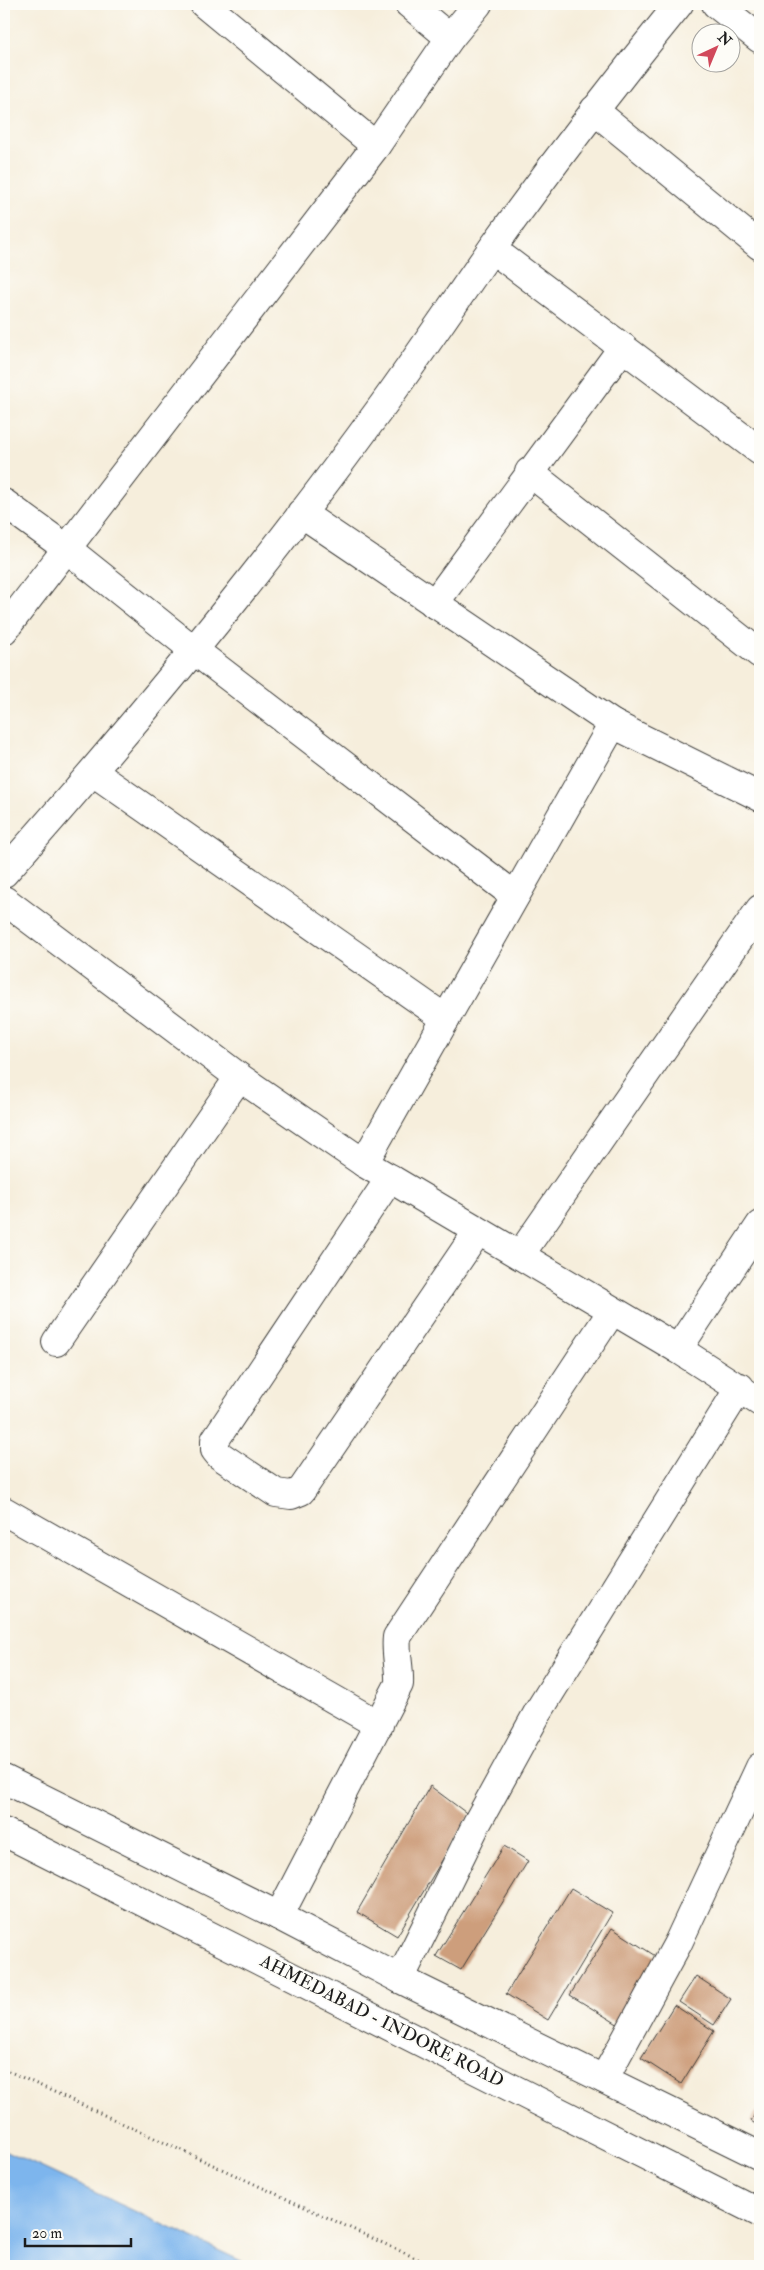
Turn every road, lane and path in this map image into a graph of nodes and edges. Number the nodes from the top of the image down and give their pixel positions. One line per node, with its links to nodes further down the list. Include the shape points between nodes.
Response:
1 (204, 4): 9 (main road)
2 (409, 4): 6 (main road)
3 (478, 4): 6 (main road)
4 (679, 4): 8 (main road)
5 (716, 4): 7 (main road)
6 (450, 38): 9 (main road)
7 (760, 39)
8 (594, 110): 10 (main road); 11 (main road)
9 (376, 146): 17 (main road)
10 (760, 246)
11 (492, 249): 12 (main road); 16 (main road, via 380,410)
12 (623, 347): 13 (main road); 14 (main road)
13 (760, 451)
14 (529, 472): 18 (main road); 21 (main road)
15 (4, 503): 17 (main road)
16 (301, 513): 18 (main road); 20 (main road)
17 (66, 548): 19 (main road); 20 (main road)
18 (434, 604): 22 (main road)
19 (4, 630)
20 (195, 651): 23 (main road); 26 (main road)
21 (760, 654)
22 (613, 724): 24 (main road); 26 (main road)
23 (93, 772): 25 (main road); 29 (main road)
24 (760, 797)
25 (4, 873)
26 (515, 896): 29 (main road)
27 (4, 900): 30 (main road)
28 (760, 909): 35 (main road)
29 (446, 1019): 31 (main road)
30 (239, 1077): 31 (main road); 37 (main road)
31 (364, 1163): 32 (main road)
32 (390, 1178): 34 (main road); 34 (main road, via 215,1440 215,1450 219,1455 276,1493 291,1495 301,1491)
33 (760, 1226): 38 (main road)
34 (478, 1231): 35 (main road)
35 (520, 1255): 36 (main road)
36 (612, 1311): 38 (main road); 41 (main road, via 397,1637 399,1684)
37 (56, 1342)
38 (678, 1349): 39 (main road)
39 (750, 1394): 46 (main road, via 538,1712 477,1823)
40 (4, 1511): 41 (main road)
41 (379, 1725): 45 (main road)
42 (760, 1767): 48 (main road, via 678,1943)
43 (4, 1779): 45 (main road)
44 (4, 1832): 50 (main road, AHMEDABAD - INDORE ROAD)
45 (278, 1916): 46 (main road)
46 (400, 1979): 48 (main road)
47 (4, 2069): 51 (path)
48 (604, 2079): 49 (main road)
49 (760, 2156)
50 (760, 2213)
51 (433, 2266)

